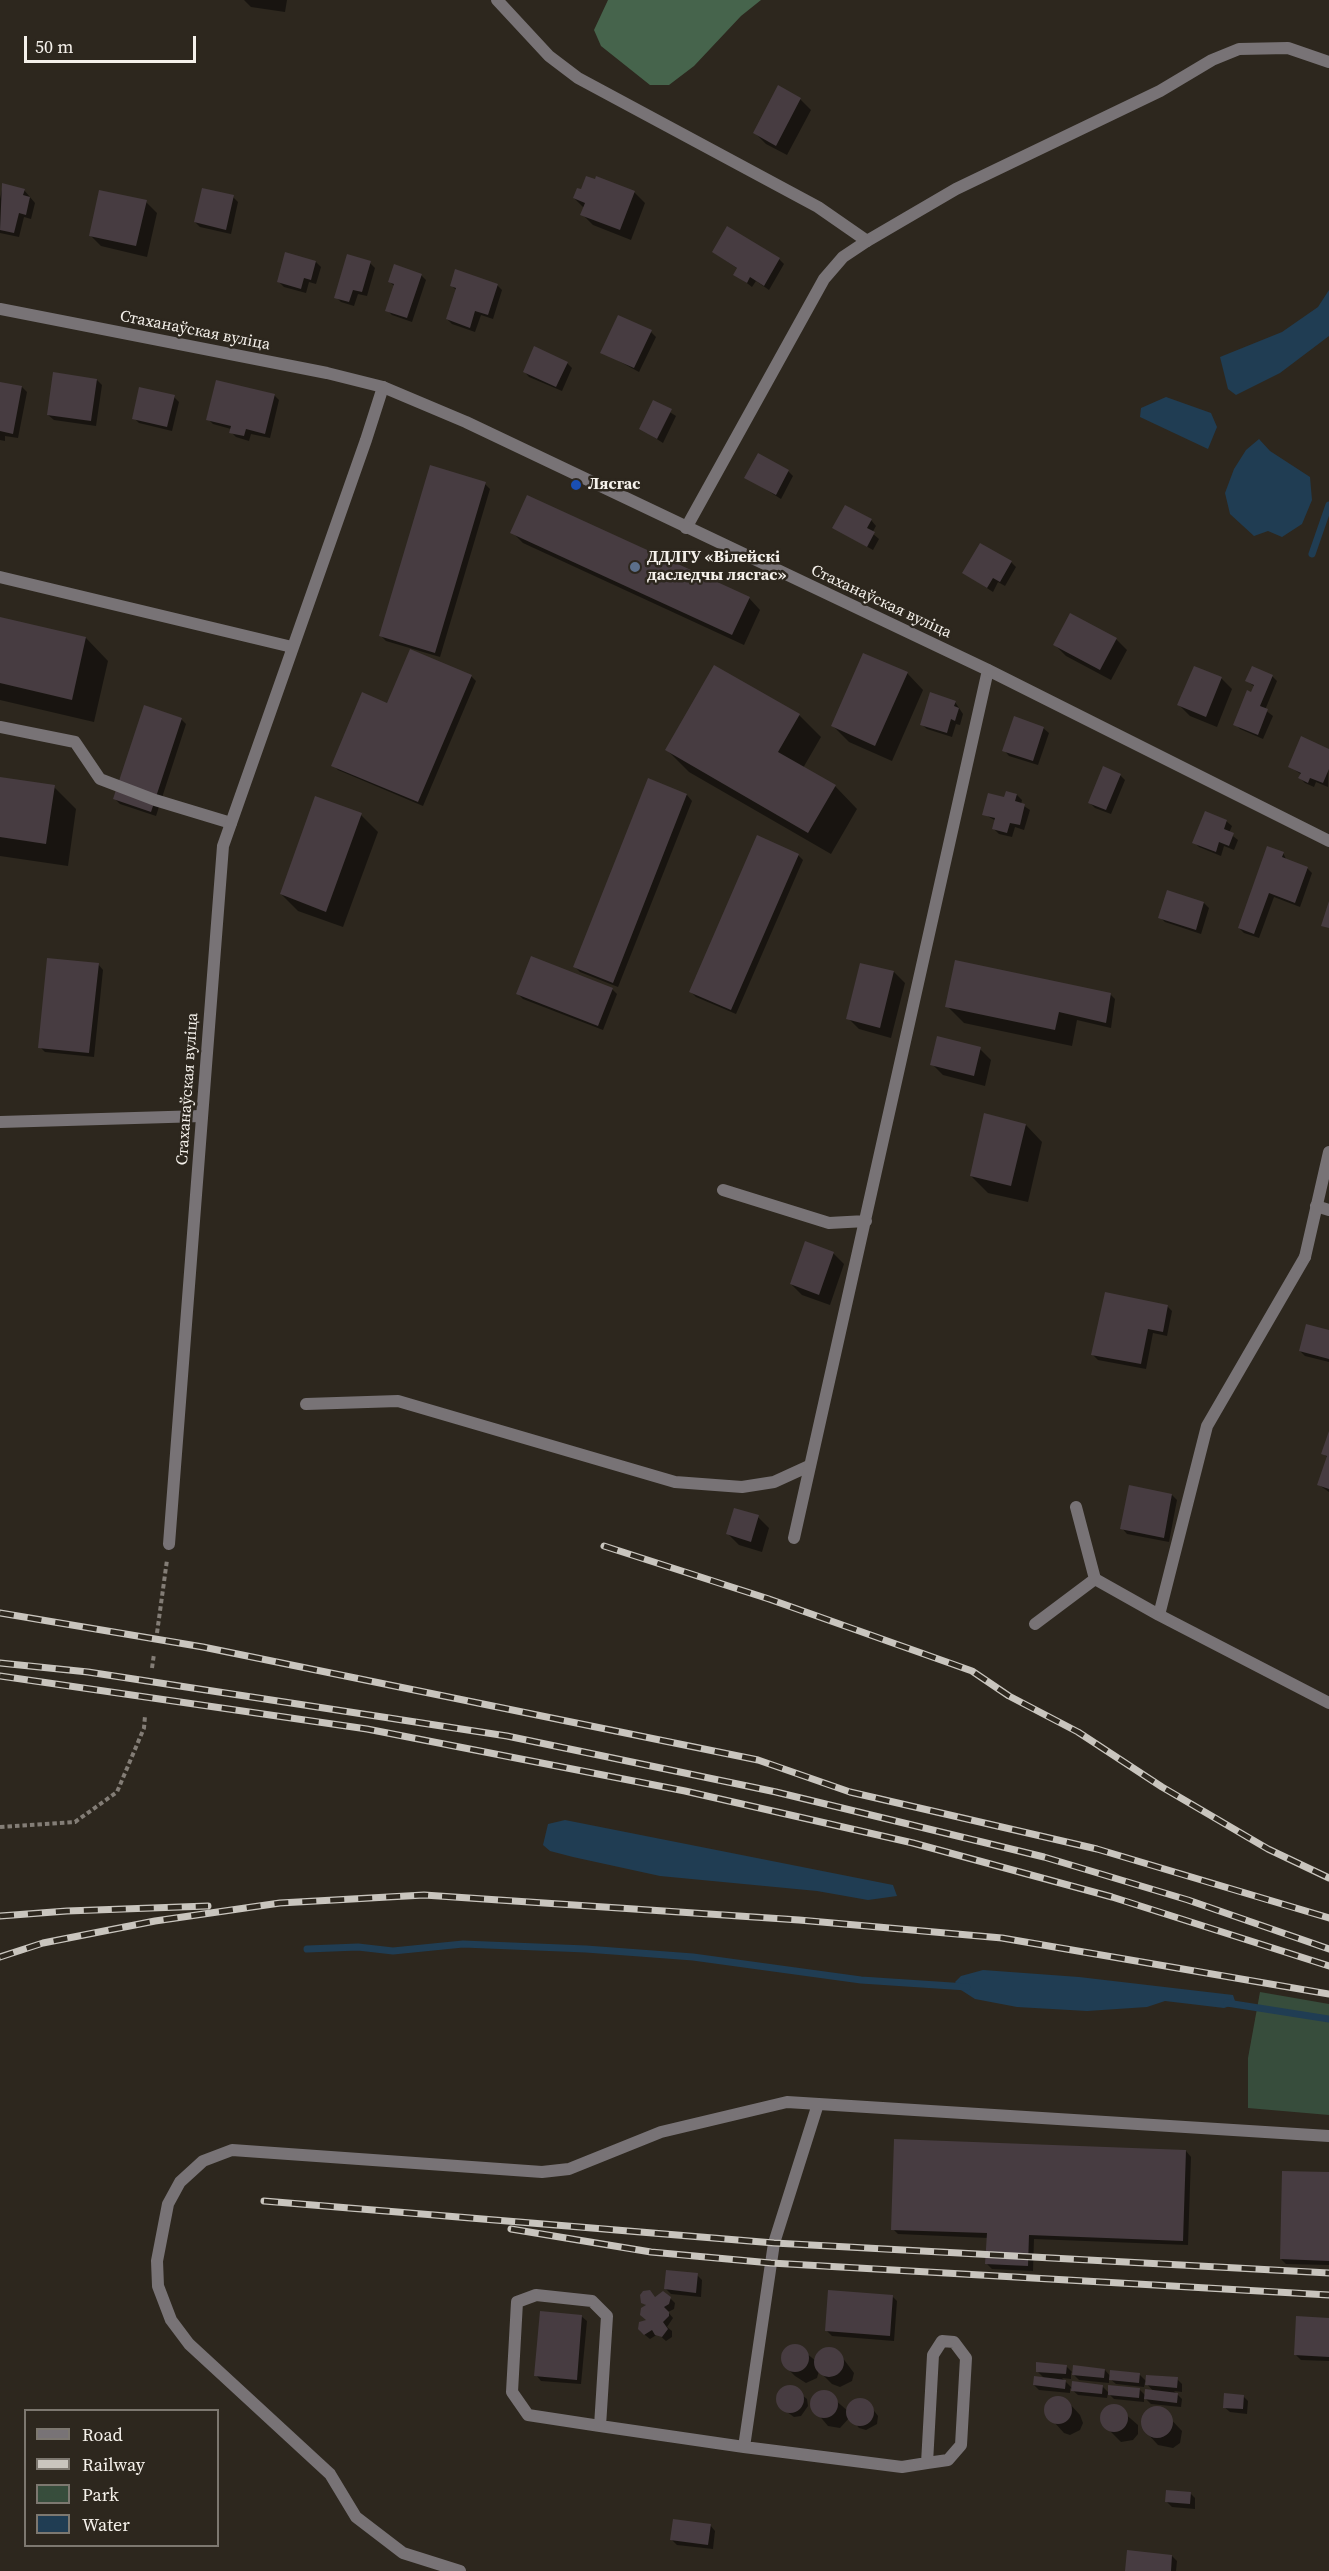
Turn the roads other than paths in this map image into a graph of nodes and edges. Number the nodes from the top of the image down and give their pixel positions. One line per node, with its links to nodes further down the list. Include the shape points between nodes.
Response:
1 (496, 0): 3 (street, via 549,56 578,78 818,207)
2 (1329, 62): 3 (street, via 1288,48 1239,49 956,189)
3 (867, 240): 6 (street, via 834,267 812,298)
4 (0, 309): 5 (street, Стаханаўская вуліца)
5 (383, 387): 6 (street, Стаханаўская вуліца, via 466,422); 8 (street, Стаханаўская вуліца)
6 (686, 528): 9 (street, Стаханаўская вуліца)
7 (0, 577): 8 (street)
8 (292, 647): 11 (street, Стаханаўская вуліца)
9 (988, 670): 12 (street, Стаханаўская вуліца); 19 (street)
10 (0, 727): 11 (street, via 75,742 100,778)
11 (231, 823): 13 (street, Стаханаўская вуліца, via 223,846)
12 (1329, 841)
13 (202, 1116): 14 (street); 24 (street, Стаханаўская вуліца)
14 (0, 1122)
15 (1329, 1152): 17 (street)
16 (723, 1190): 19 (street, via 830,1223)
17 (1316, 1206): 18 (street); 26 (street, via 1305,1257 1207,1426)
18 (1329, 1210)
19 (866, 1221): 21 (street)
20 (306, 1404): 21 (street, via 398,1401 675,1482 742,1487 774,1482)
21 (809, 1466): 23 (street)
22 (1076, 1507): 25 (street)
23 (794, 1538)
24 (169, 1544)
25 (1095, 1579): 26 (street); 27 (street)
26 (1159, 1615): 28 (street)
27 (1035, 1624)
28 (1329, 1702)
29 (818, 2104): 30 (street); 32 (street, via 774,2243); 34 (street, via 787,2103 661,2132 570,2169 542,2172 232,2150 203,2161 180,2182 168,2204 157,2261 158,2286 171,2320 189,2344 330,2474 356,2517 403,2553)
30 (1329, 2136)
31 (600, 2426): 31 (street, via 528,2415 512,2392 517,2302 536,2295 592,2301 607,2316); 32 (street)
32 (744, 2447): 33 (street, via 902,2467)
33 (927, 2463): 33 (street, via 933,2355 942,2341 954,2342 966,2358 961,2445 948,2460)
34 (460, 2571)

